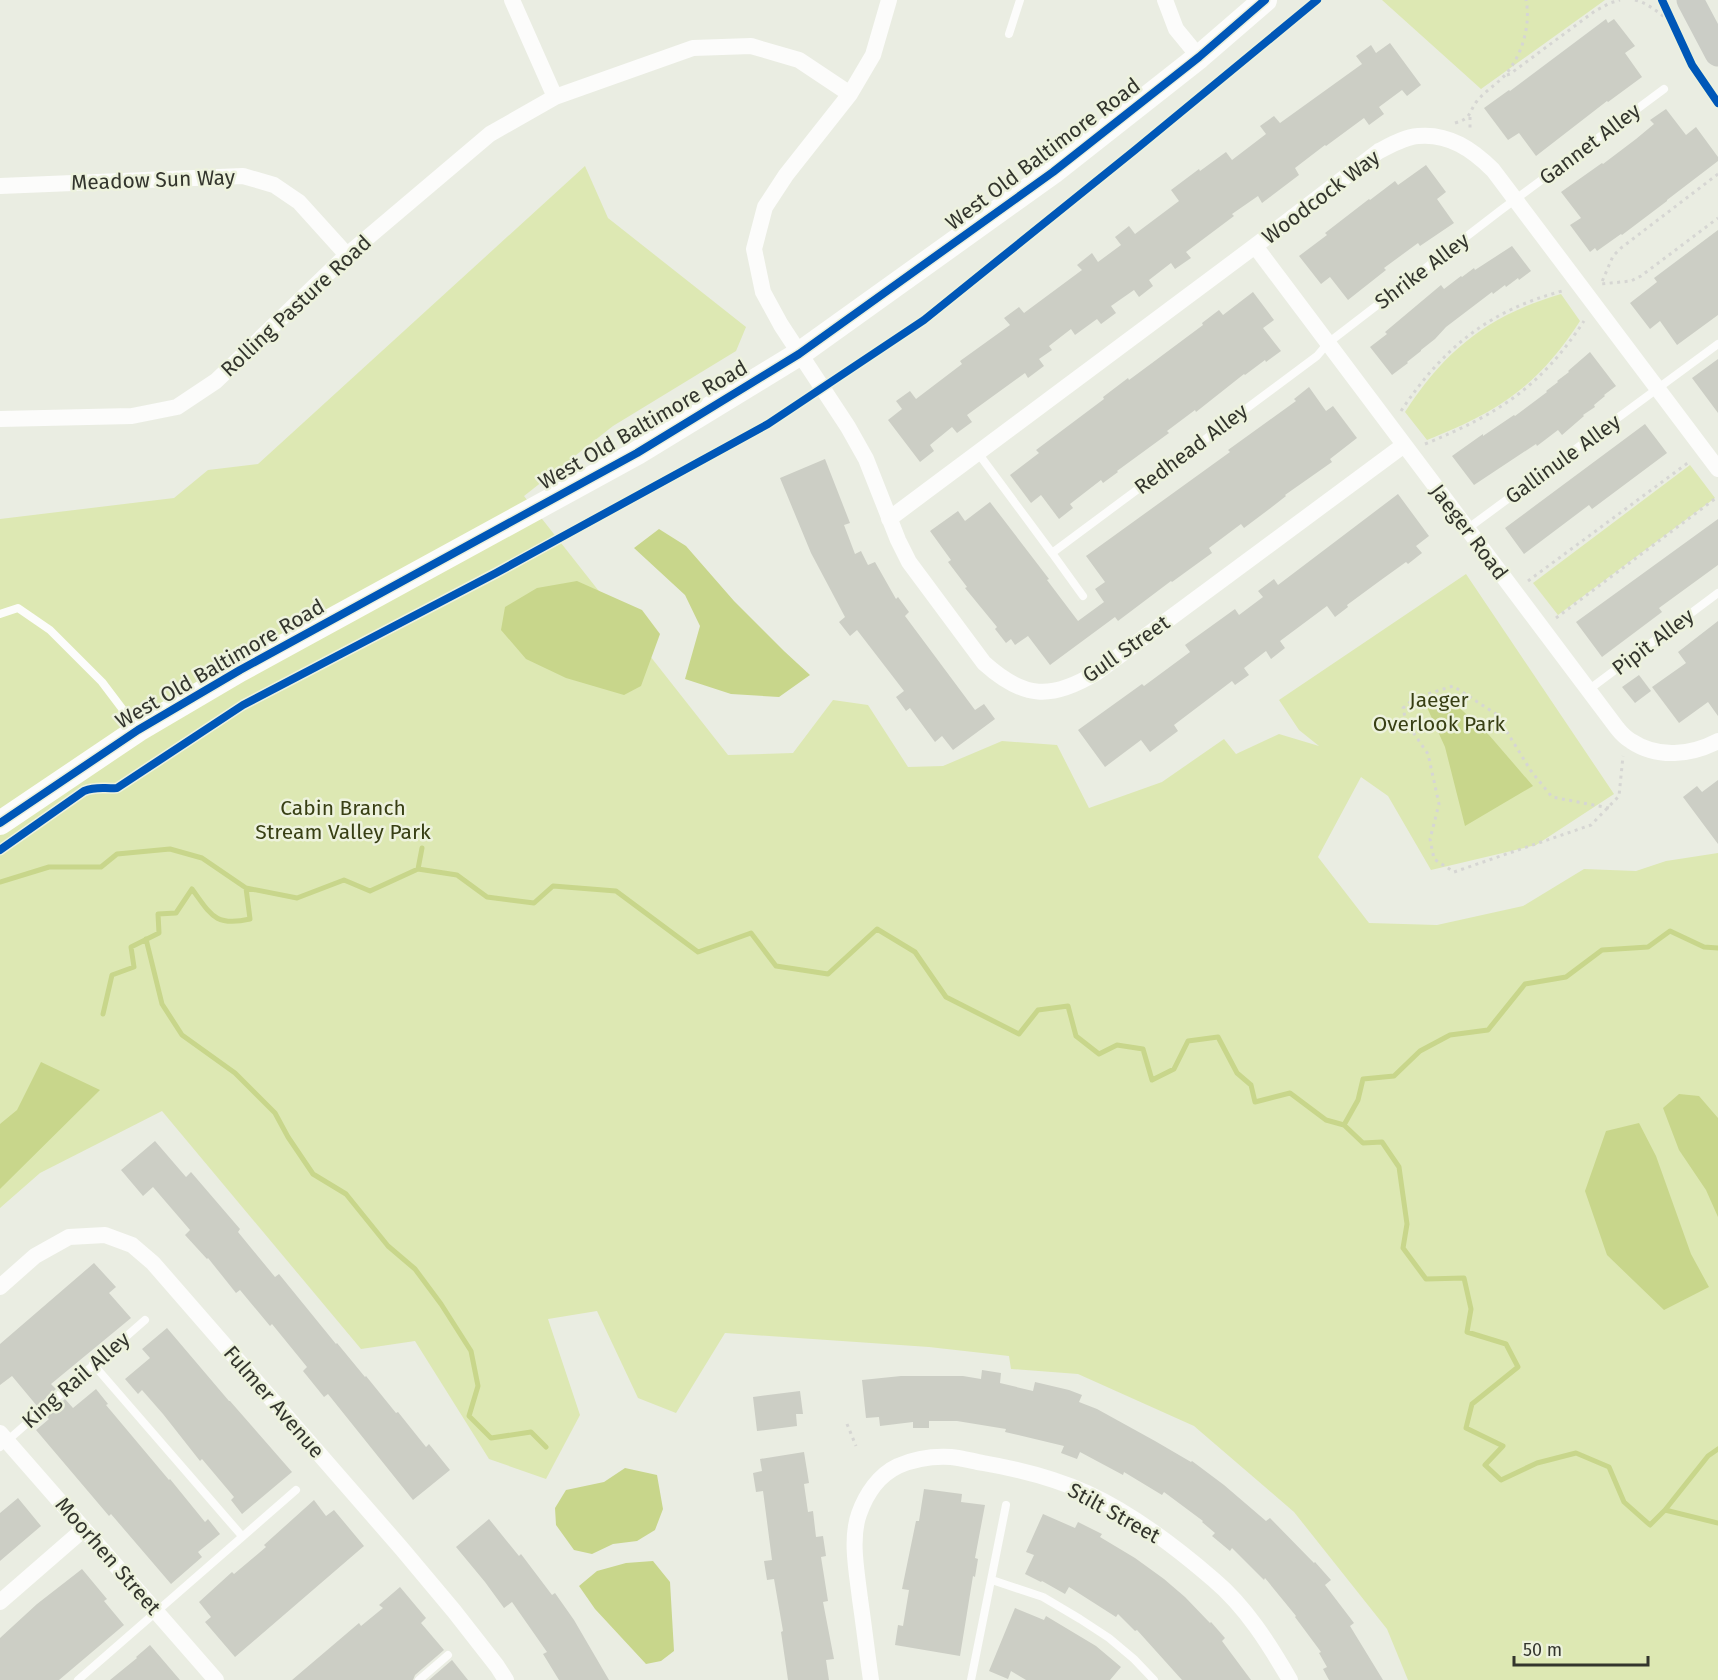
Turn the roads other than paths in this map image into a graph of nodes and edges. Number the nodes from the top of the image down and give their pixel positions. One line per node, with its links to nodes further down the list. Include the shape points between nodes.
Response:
1 (512, 0): 12 (street)
2 (889, 0): 11 (street, Gull Street, via 873,55)
3 (1020, 0): 7 (lane)
4 (1166, 0): 9 (street, via 1176,29)
5 (1265, 0): 9 (street, West Old Baltimore Road)
6 (1678, 5): 8 (main road)
7 (1009, 34)
8 (1718, 53)
9 (1199, 57): 19 (street, West Old Baltimore Road, via 1053,172)
10 (1664, 89): 14 (lane, Gannet Alley)
11 (850, 94): 12 (street, Rolling Pasture Road, via 799,60 751,46 693,48); 19 (street, Gull Street, via 765,207 754,249 763,292)
12 (555, 97): 16 (street, Rolling Pasture Road, via 490,134)
13 (0, 186): 16 (street, Meadow Sun Way, via 243,176 274,185 299,202)
14 (1516, 199): 15 (street, Woodcock Way, via 1476,154 1457,143 1418,136 1379,151); 17 (lane, Shrike Alley); 20 (street, Woodcock Way)
15 (1256, 246): 17 (street, Jaeger Road); 23 (street, Woodcock Way)
16 (347, 255): 21 (street, Rolling Pasture Road, via 216,381 177,407 132,416)
17 (1328, 343): 22 (street, Jaeger Road); 27 (lane, Redhead Alley, via 1317,356)
18 (1718, 344): 20 (lane, Gallinule Alley)
19 (799, 354): 25 (street, Gull Street, via 866,459); 32 (street, West Old Baltimore Road, via 637,453 250,664)
20 (1658, 389): 24 (street, Woodcock Way); 26 (lane, Gallinule Alley)
21 (0, 419)
22 (1404, 445): 25 (street, Gull Street, via 1096,673 1050,693 1016,686 984,663 909,562); 26 (street, Jaeger Road)
23 (978, 453): 25 (street, Woodcock Way); 27 (lane)
24 (1718, 469)
25 (889, 519)
26 (1467, 529): 31 (street, Jaeger Road)
27 (1052, 553): 29 (lane)
28 (1718, 593): 31 (lane, Pipit Alley)
29 (1083, 596)
30 (0, 614): 32 (lane, via 18,608 50,630 102,682)
31 (1587, 691): 33 (street, Jaeger Road, via 1630,741 1646,749 1688,752)
32 (138, 730): 34 (street, West Old Baltimore Road)
33 (1718, 741)
34 (0, 823)
35 (0, 1287): 50 (street, Fulmer Avenue, via 36,1256 69,1236 105,1235 132,1245 153,1263 402,1549)
36 (145, 1320): 37 (lane, King Rail Alley)
37 (93, 1364): 38 (lane, King Rail Alley); 42 (lane)
38 (2, 1440): 41 (street, Moorhen Street)
39 (296, 1490): 42 (lane)
40 (1006, 1505): 43 (lane)
41 (84, 1529): 44 (street); 45 (street, Moorhen Street)
42 (242, 1536): 45 (lane)
43 (992, 1580): 52 (lane); 53 (lane, via 1043,1597 1080,1619 1109,1638)
44 (0, 1602)
45 (157, 1611): 47 (lane); 48 (street, Moorhen Street)
46 (448, 1655): 49 (lane)
47 (78, 1680)
48 (216, 1680)
49 (419, 1680)
50 (506, 1680)
51 (871, 1680): 54 (street, Stilt Street, via 854,1551 858,1515 872,1488 897,1466 951,1457 1047,1478 1120,1511 1173,1546 1216,1582 1270,1645)
52 (971, 1680)
53 (1154, 1680)
54 (1290, 1680)

